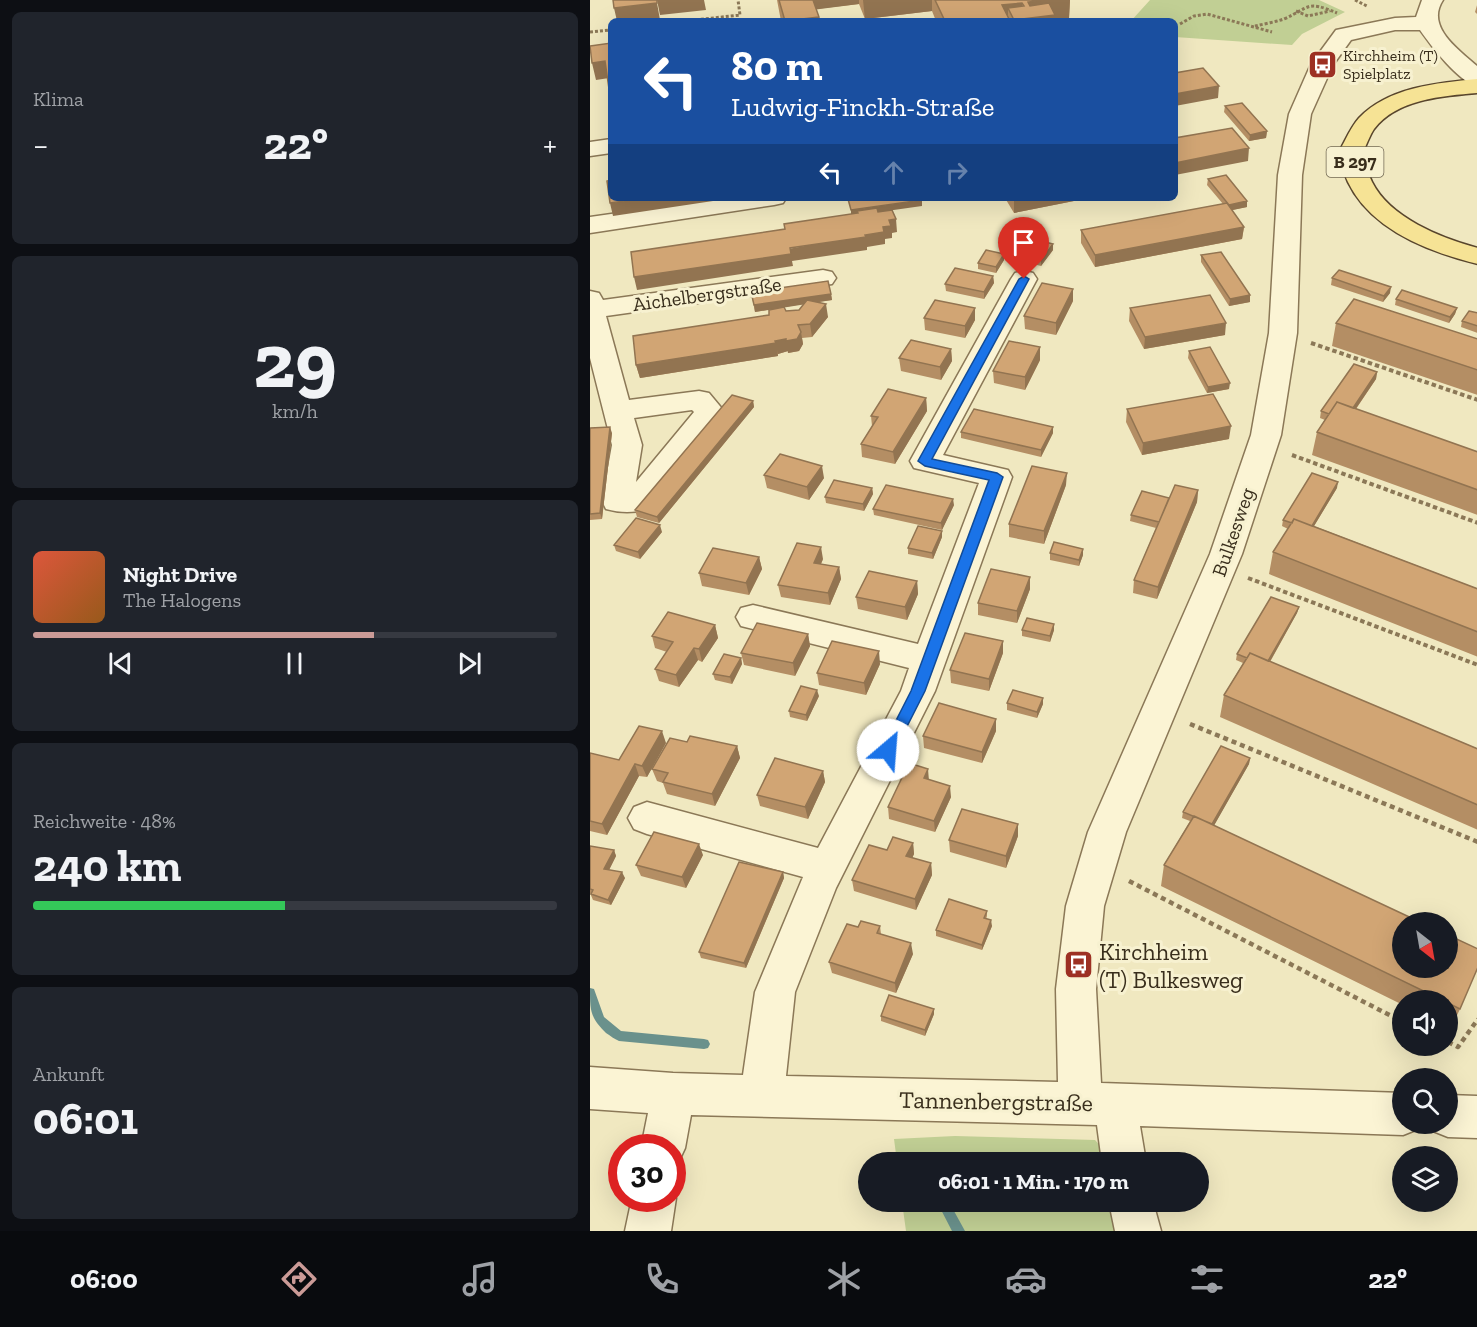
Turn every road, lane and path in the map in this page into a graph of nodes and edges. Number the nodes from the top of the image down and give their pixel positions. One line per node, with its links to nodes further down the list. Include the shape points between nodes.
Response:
1 (738, 0): 10 (path)
2 (1306, 0): 4 (path)
3 (1355, 0): 5 (path)
4 (1308, 4): 6 (path); 7 (path)
5 (1373, 8)
6 (1296, 11): 7 (path, via 1319,16); 14 (path, via 1283,19)
7 (1330, 11): 9 (path)
8 (1430, 11): 18 (street, via 1446,48); 48 (street, Bulkesweg, via 1395,24 1344,35 1322,64 1300,114 1290,175 1283,333 1266,435 1226,554 1107,832 1085,906 1076,989)
9 (1339, 14)
10 (740, 15): 11 (path); 12 (path)
11 (713, 18)
12 (740, 18)
13 (1180, 24): 14 (path, via 1207,14)
14 (1255, 26): 17 (path)
15 (608, 30): 16 (path)
16 (590, 32)
17 (1272, 32)
18 (1478, 80)
19 (1478, 86): 24 (main road, B 297, via 1415,94 1400,101 1366,123 1352,150 1360,182 1386,214 1432,239)
20 (608, 147): 21 (street)
21 (590, 149)
22 (754, 201): 23 (street)
23 (590, 225)
24 (1478, 256)
25 (823, 279): 27 (street, Aichelbergstraße)
26 (1024, 279): 35 (street, via 925,461 997,477)
27 (590, 305): 30 (street, Aichelbergstraße)
28 (1300, 339): 29 (path)
29 (1478, 400)
30 (619, 411)
31 (1287, 453): 32 (path)
32 (1478, 523)
33 (1244, 577): 36 (path)
34 (753, 617): 35 (street)
35 (929, 660): 40 (street, via 918,691)
36 (1478, 665)
37 (1180, 720): 39 (path)
38 (647, 818): 40 (street)
39 (1478, 842)
40 (828, 867): 47 (street, via 775,992)
41 (1127, 880): 42 (path)
42 (1392, 1016)
43 (1478, 1019): 44 (path)
44 (1458, 1047)
45 (590, 1088): 46 (street, Tannenbergstraße)
46 (673, 1094): 47 (street, Tannenbergstraße); 52 (street)
47 (761, 1095): 48 (street, Tannenbergstraße)
48 (1099, 1104): 49 (street, Tannenbergstraße); 53 (street, Bulkesweg, via 1119,1137)
49 (1392, 1114)
50 (1458, 1116): 51 (street)
51 (1478, 1117)
52 (666, 1134)
53 (1122, 1152)
54 (651, 1212): 56 (street)
55 (1133, 1212): 57 (street)
56 (648, 1231)
57 (1138, 1231)

